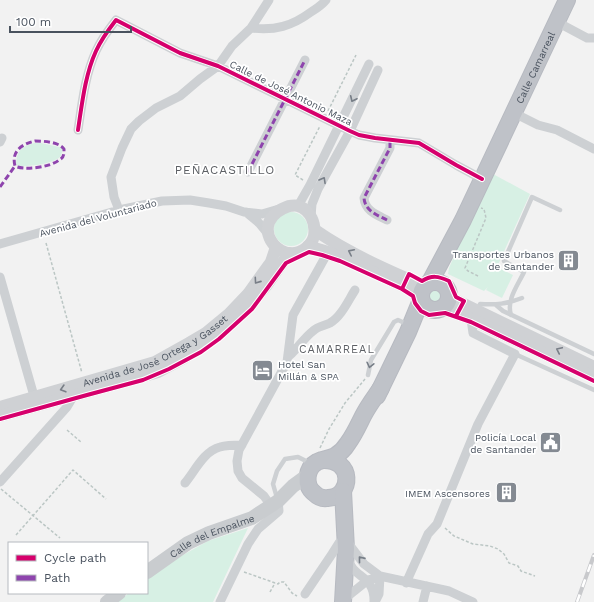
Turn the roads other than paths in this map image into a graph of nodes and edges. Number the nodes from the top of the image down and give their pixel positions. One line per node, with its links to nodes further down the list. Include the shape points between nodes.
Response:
1 (269, 0): 5 (street)
2 (326, 0): 5 (street, via 291,25 264,30)
3 (568, 0): 4 (highway, Calle Camarreal)
4 (557, 22): 6 (street, Calle Camarreal, via 587,38); 12 (highway, Calle Camarreal)
5 (251, 28): 9 (street, via 232,46)
6 (594, 38)
7 (305, 60): 11 (street, Calle de José Antonio Maza)
8 (369, 64): 13 (street, one-way to 13)
9 (218, 66): 11 (street, Calle de José Antonio Maza); 14 (street, Calle de José Antonio Maza, via 180,53 116,20 96,51 89,70); 22 (street, via 180,96 156,108 132,129 111,177)
10 (378, 70): 15 (street)
11 (286, 99): 13 (street, Calle de José Antonio Maza); 18 (street)
12 (514, 113): 17 (street, Calle Camarreal, via 538,125 557,130); 19 (highway, Calle Camarreal)
13 (340, 126): 15 (street, Calle de José Antonio Maza); 20 (street)
14 (78, 130)
15 (350, 131): 16 (street, Calle de José Antonio Maza); 25 (street, one-way to 15, via 312,204 318,189)
16 (390, 140): 19 (street, Calle de José Antonio Maza, via 419,143); 26 (street, via 390,148 364,198 365,205 372,213)
17 (594, 149)
18 (248, 172)
19 (482, 179): 36 (highway, Calle Camarreal, via 442,260)
20 (298, 206): 21 (main road); 25 (main road)
21 (279, 209): 24 (street, Avenida del Voluntariado, via 262,214); 28 (main road, via 270,220)
22 (119, 210): 24 (street, Avenida del Voluntariado, via 162,201 190,200); 29 (street, Avenida del Voluntariado)
23 (560, 210): 38 (lane, via 532,197 504,261 524,272)
24 (244, 212): 28 (street, Avenida del Voluntariado, via 259,223)
25 (311, 217): 27 (main road)
26 (387, 220)
27 (315, 230): 30 (main road); 36 (main road, one-way to 27, via 330,241)
28 (268, 234): 31 (main road)
29 (0, 244)
30 (308, 246): 32 (main road); 33 (main road, via 299,252)
31 (276, 248): 33 (main road); 53 (main road, Avenida de José Ortega y Gasset, one-way to 53, via 271,262 248,294 206,333 155,362)
32 (328, 252): 36 (main road); 46 (street, via 293,315)
33 (289, 253): 52 (main road, Avenida de José Ortega y Gasset, via 246,310 184,358 158,372)
34 (0, 277): 53 (street)
35 (355, 290): 46 (street, via 336,319 313,331)
36 (433, 295): 40 (main road); 43 (highway, Calle Camarreal)
37 (522, 298): 38 (lane)
38 (510, 303): 39 (lane); 41 (lane)
39 (496, 305): 40 (lane, via 480,304); 41 (lane)
40 (474, 315): 42 (main road); 44 (street, via 473,333)
41 (511, 315): 45 (lane)
42 (488, 322): 47 (main road, one-way to 42); 49 (main road)
43 (410, 326): 48 (lane, one-way to 48, via 398,320 394,322 371,360); 50 (highway, Calle Camarreal)
44 (515, 354): 51 (lane); 68 (street, via 478,424 437,522 428,534)
45 (594, 354)
46 (289, 356): 56 (street)
47 (594, 367)
48 (368, 376)
49 (594, 377)
50 (381, 388): 57 (highway, via 348,444 335,456); 58 (highway)
51 (594, 390)
52 (73, 397): 53 (main road, Avenida de José Ortega y Gasset); 59 (street)
53 (36, 401): 54 (main road, Avenida de José Ortega y Gasset); 55 (main road, Avenida de José Ortega y Gasset)
54 (0, 407)
55 (0, 416)
56 (242, 445): 60 (street, via 215,449 202,459); 63 (street, via 237,461 242,478 264,496)
57 (313, 466): 58 (highway, via 329,460 336,461); 62 (highway, via 307,481); 63 (main road, Calle del Empalme); 63 (lane, via 298,457 285,459 273,484)
58 (345, 471): 61 (highway, via 346,485)
59 (0, 482)
60 (185, 483)
61 (343, 491): 62 (highway, via 333,498); 64 (highway)
62 (317, 495): 63 (main road, Calle del Empalme); 64 (highway, via 335,516)
63 (277, 502): 65 (main road, Calle del Empalme, via 251,519 188,543); 74 (street, via 278,511 258,529 248,544)
64 (345, 541): 66 (street, one-way to 64, via 364,564); 67 (street, via 349,563 357,573); 71 (street, via 339,543); 72 (highway)
65 (148, 571)
66 (380, 576): 67 (street); 68 (street); 75 (street, via 379,594)
67 (368, 580): 72 (street); 75 (street, via 374,591)
68 (406, 583): 69 (street)
69 (427, 586): 76 (street); 77 (street, via 449,591)
70 (118, 594): 73 (main road)
71 (305, 594)
72 (343, 601)
73 (107, 602)
74 (220, 602)
75 (375, 602)
76 (423, 602)
77 (473, 602)

